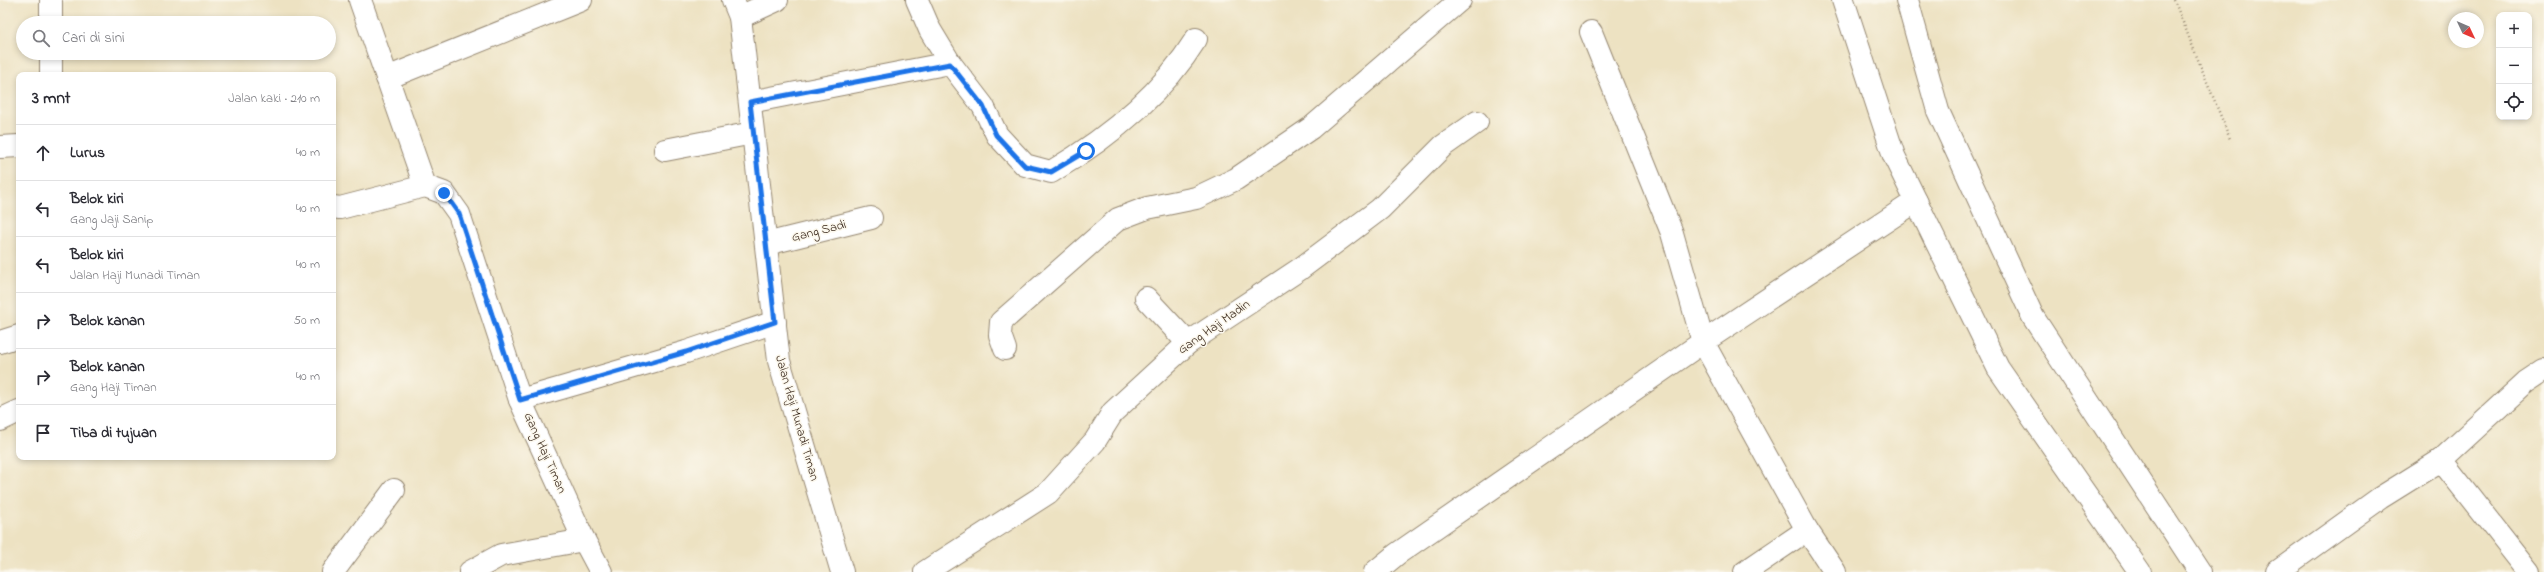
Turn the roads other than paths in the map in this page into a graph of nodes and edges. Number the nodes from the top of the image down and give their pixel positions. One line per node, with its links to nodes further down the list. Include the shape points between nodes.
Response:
1 (51, 0): 10 (street)
2 (360, 0): 16 (street)
3 (581, 0): 16 (street)
4 (777, 0): 9 (street)
5 (917, 0): 14 (street, via 930,30)
6 (1460, 0): 34 (street, via 1311,128 1236,179 1196,198 1147,208 1118,219 1001,322 1000,335)
7 (1843, 0): 24 (street, via 1894,156)
8 (1907, 0): 52 (street, via 1938,111 2033,316)
9 (736, 8): 17 (street, Jalan Haji Munadi Timan)
10 (51, 16)
11 (1591, 32): 32 (street, via 1672,233)
12 (1196, 39): 14 (street, via 1180,66 1131,116 1086,151 1051,172 1025,166 996,135 983,106)
13 (51, 60): 15 (street)
14 (950, 64): 17 (street)
15 (51, 72)
16 (387, 78): 23 (street)
17 (750, 102): 19 (street, Jalan Haji Munadi Timan)
18 (1477, 122): 33 (street, Gang Haji Madin, via 1443,146 1380,209 1300,268)
19 (754, 134): 22 (street); 27 (street, Jalan Haji Munadi Timan)
20 (16, 146): 21 (street)
21 (0, 147)
22 (666, 150)
23 (425, 186): 25 (street); 36 (street, Gang Haji Timan, via 444,193 459,214)
24 (1916, 202): 32 (street); 51 (street, via 1998,368)
25 (336, 207)
26 (871, 218): 27 (street, Gang Sadi)
27 (766, 244): 29 (street, Jalan Haji Munadi Timan)
28 (1146, 298): 33 (street)
29 (775, 322): 36 (street, via 686,352); 46 (street, Jalan Haji Munadi Timan, via 779,361)
30 (16, 337): 31 (street)
31 (0, 342)
32 (1703, 342): 41 (street); 48 (street, via 1397,554)
33 (1188, 343): 47 (street, Gang Haji Madin, via 1113,412 1096,441 1048,493)
34 (1005, 349)
35 (2544, 370): 39 (street, via 2526,382)
36 (520, 400): 42 (street, Gang Haji Timan)
37 (16, 412): 38 (street)
38 (0, 420)
39 (2441, 460): 53 (street, via 2380,498); 54 (street)
40 (394, 490): 43 (street)
41 (1807, 530): 49 (street); 50 (street)
42 (584, 540): 44 (street, via 501,555); 45 (street, Gang Haji Timan)
43 (333, 572)
44 (470, 572)
45 (601, 572)
46 (842, 572)
47 (925, 572)
48 (1375, 572)
49 (1745, 572)
50 (1835, 572)
51 (2140, 572)
52 (2200, 572)
53 (2277, 572)
54 (2529, 572)

